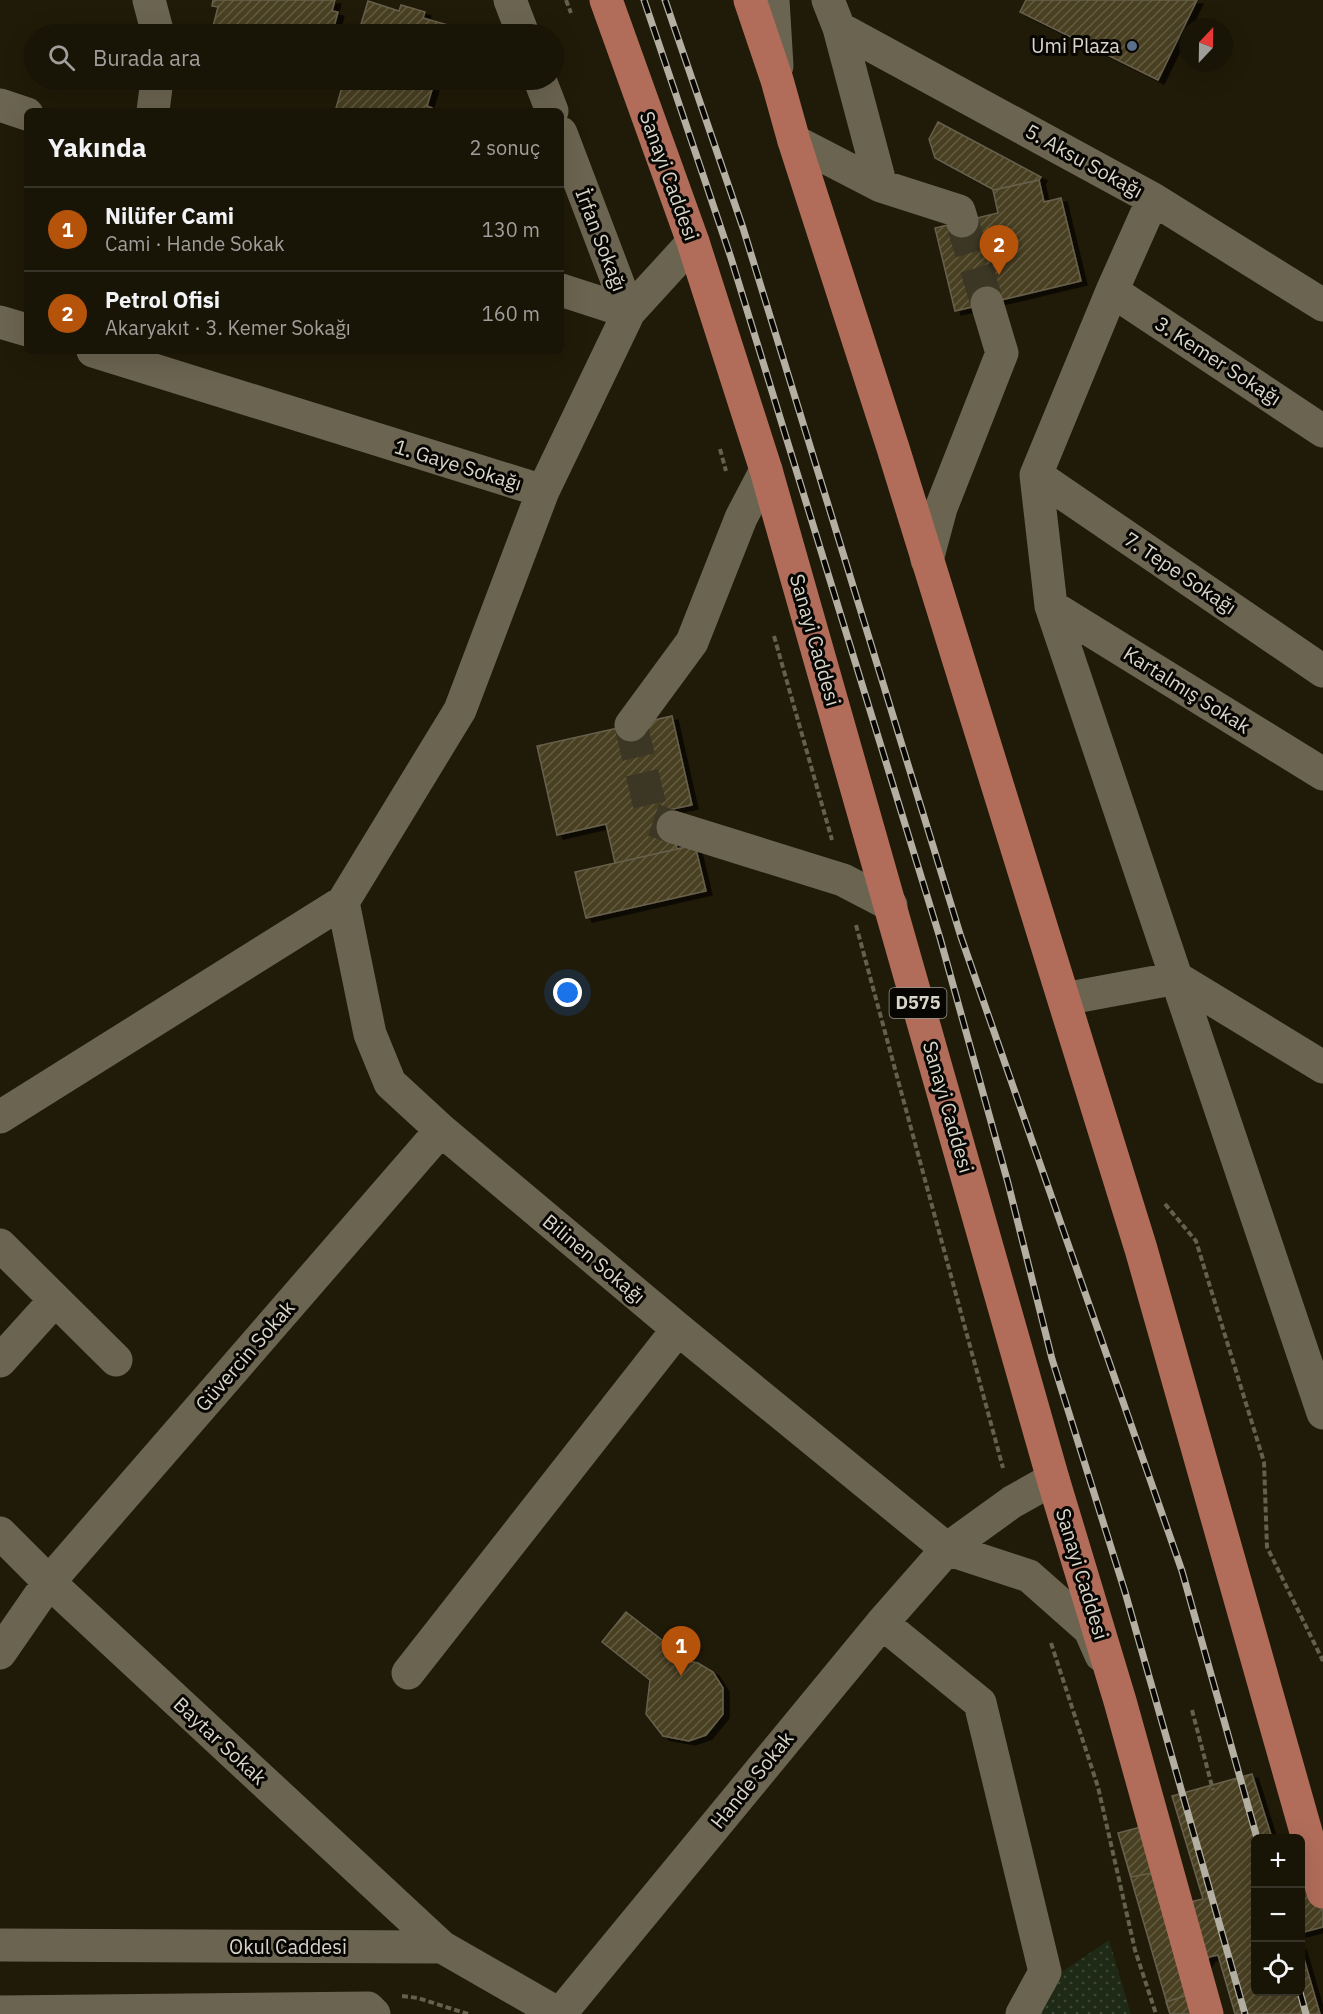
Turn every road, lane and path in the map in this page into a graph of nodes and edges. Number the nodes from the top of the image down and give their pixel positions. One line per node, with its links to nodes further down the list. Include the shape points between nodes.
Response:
1 (149, 0): 9 (street)
2 (510, 0): 10 (street)
3 (566, 0): 8 (path)
4 (606, 0): 23 (highway, Sanayi Caddesi / D575)
5 (750, 0): 11 (highway)
6 (773, 0): 11 (street)
7 (833, 14): 20 (street); 21 (street, 5. Aksu Sokağı)
8 (574, 22)
9 (155, 24)
10 (519, 24)
11 (777, 80): 18 (highway)
12 (156, 90): 15 (street)
13 (544, 90): 16 (street)
14 (0, 105): 17 (street)
15 (153, 108)
16 (551, 108)
17 (24, 113)
18 (794, 141): 20 (street); 38 (highway)
19 (564, 142): 28 (street, İrfan Sokağı)
20 (880, 186): 22 (street, via 958,211)
21 (1153, 199): 25 (street); 27 (street, 5. Aksu Sokağı)
22 (962, 221)
23 (693, 242): 28 (street, 1. Gaye Sokağı); 34 (highway, Sanayi Caddesi / D575)
24 (564, 291): 28 (street)
25 (1112, 291): 32 (street, 3. Kemer Sokağı); 35 (street)
26 (987, 303): 38 (street, via 1002,353 940,508)
27 (1323, 305)
28 (629, 312): 36 (street, 1. Gaye Sokağı)
29 (0, 322): 30 (street)
30 (24, 329)
31 (103, 354): 36 (street, 1. Gaye Sokağı)
32 (1323, 430)
33 (717, 439): 37 (path)
34 (766, 470): 37 (street); 47 (highway, Sanayi Caddesi / D575)
35 (1036, 475): 39 (street); 41 (street, 7. Tepe Sokağı)
36 (543, 491): 46 (street, via 460,710)
37 (741, 518): 42 (street, via 692,642)
38 (927, 560): 49 (highway)
39 (1052, 606): 43 (street, Kartalmış Sokak); 48 (street)
40 (773, 631): 45 (path)
41 (1323, 671)
42 (631, 725)
43 (1323, 774)
44 (673, 827): 45 (street)
45 (843, 880): 47 (street); 60 (path)
46 (343, 902): 51 (street); 52 (street, Bilinen Sokağı, via 370,1035 390,1083)
47 (891, 905): 59 (highway, Sanayi Caddesi / D575)
48 (1177, 978): 49 (street); 50 (street); 58 (street)
49 (1064, 999): 71 (highway, via 1141,1249)
50 (1323, 1067)
51 (0, 1117)
52 (441, 1130): 55 (street, Bilinen Sokağı); 63 (street, Güvercin Sokak)
53 (0, 1245): 54 (street)
54 (55, 1300): 56 (street); 57 (street)
55 (678, 1329): 62 (street, Bilinen Sokağı); 67 (street)
56 (116, 1360)
57 (0, 1361)
58 (1323, 1413)
59 (1053, 1479): 60 (street, Hande Sokak); 68 (highway, Sanayi Caddesi / D575)
60 (1012, 1502): 62 (street, Hande Sokak)
61 (0, 1533): 63 (street, Baytar Sokak)
62 (947, 1549): 64 (street, Hande Sokak); 68 (street, via 1029,1576 1090,1630)
63 (49, 1582): 66 (street, Güvercin Sokak); 73 (street, Baytar Sokak)
64 (882, 1623): 77 (street, Hande Sokak); 78 (street, via 980,1703 1045,1972)
65 (1051, 1642): 79 (path, via 1098,1787 1135,1950)
66 (0, 1653)
67 (408, 1673)
68 (1120, 1701): 80 (highway, Sanayi Caddesi / D575)
69 (1192, 1710): 70 (path)
70 (1213, 1790)
71 (1323, 1892)
72 (0, 1945): 73 (street, Okul Caddesi)
73 (442, 1947): 74 (street, Okul Caddesi)
74 (515, 2004): 77 (street, Okul Caddesi)
75 (0, 2012): 76 (street, via 368,2008)
76 (374, 2014)
77 (559, 2014)
78 (1022, 2014)
79 (1156, 2014)
80 (1207, 2014)

